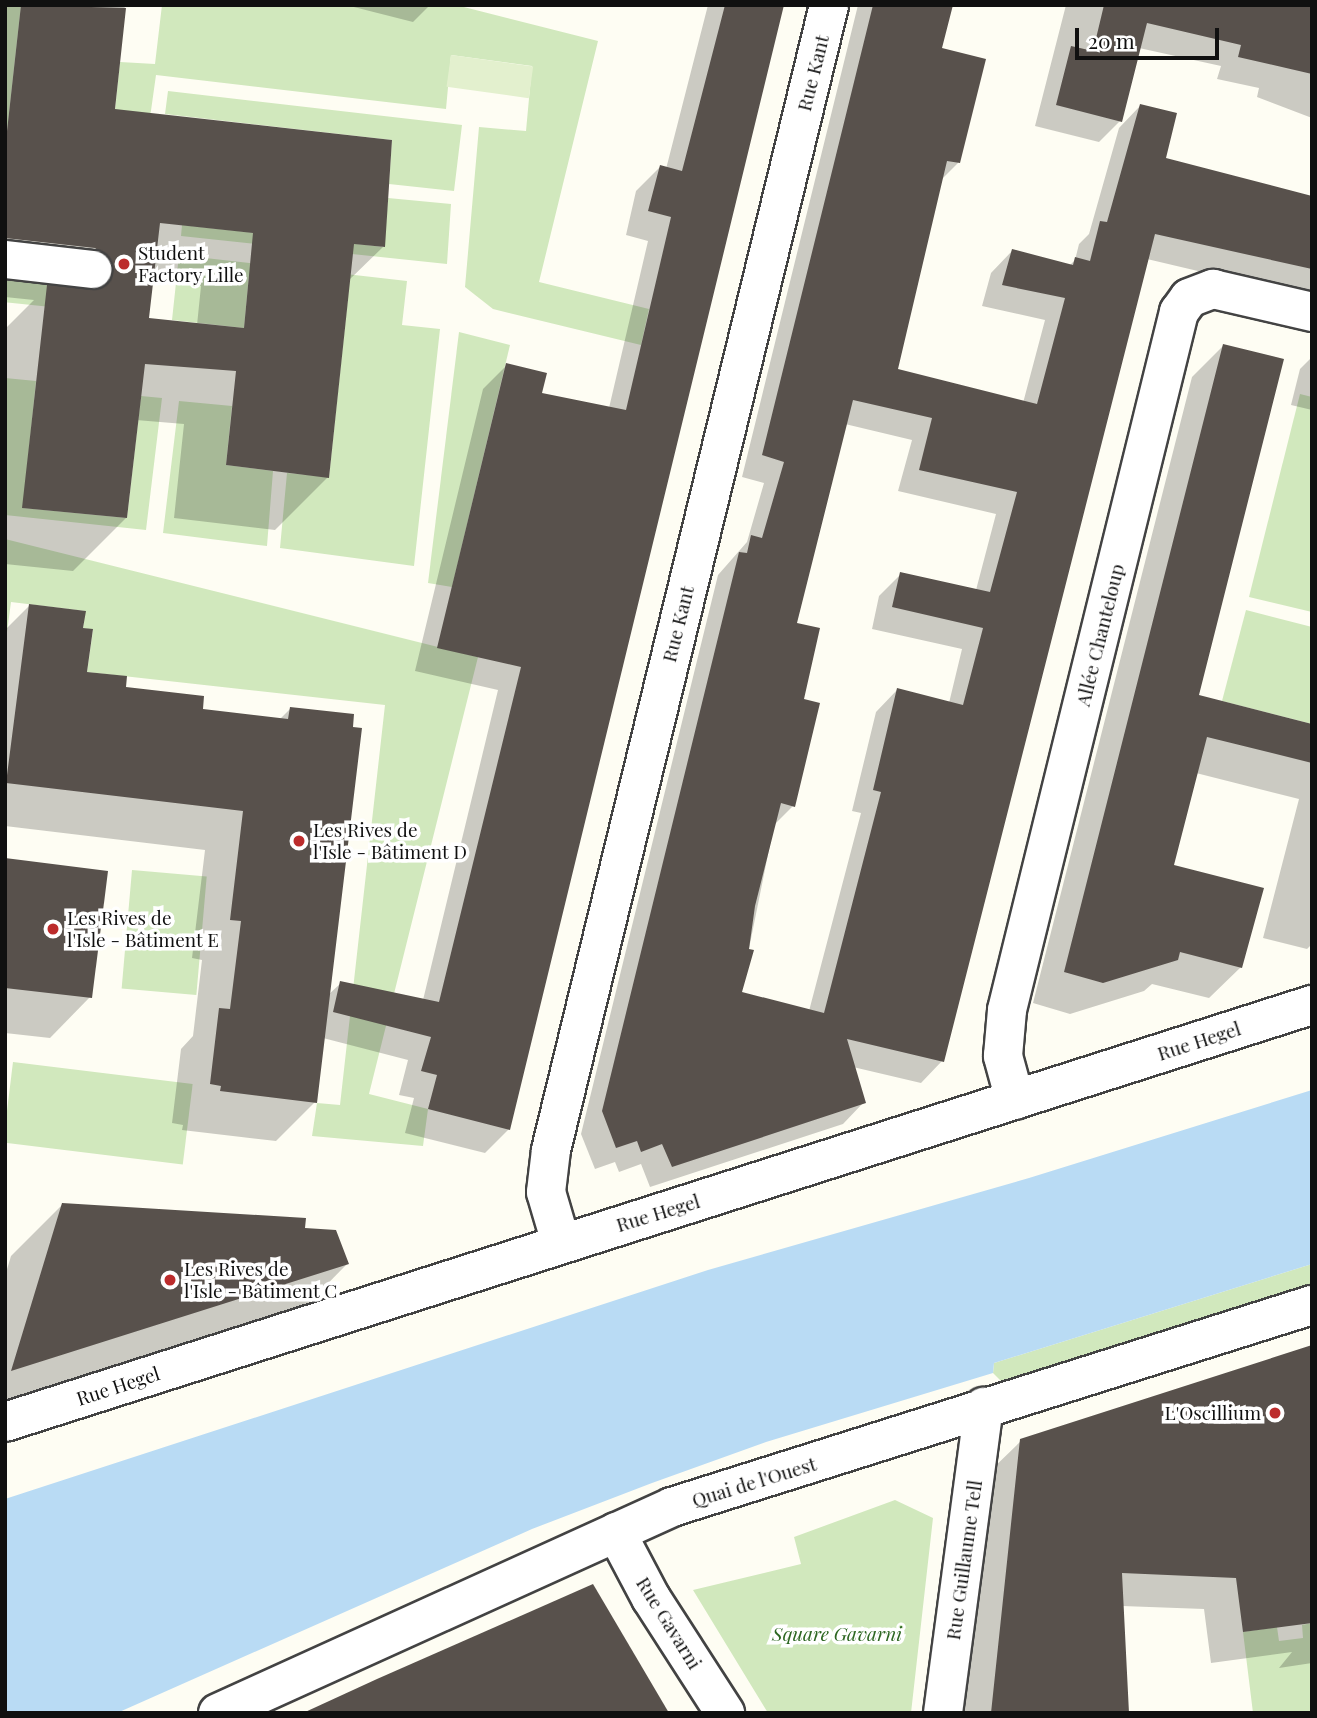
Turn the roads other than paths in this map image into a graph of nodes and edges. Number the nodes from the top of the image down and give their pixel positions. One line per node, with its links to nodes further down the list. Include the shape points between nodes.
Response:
1 (829, 5): 7 (street, Rue Kant, via 551,1150 546,1192)
2 (5, 259): 3 (street)
3 (92, 269)
4 (1312, 313): 6 (street, Allée Chanteloup, via 1213,289 1189,298 1179,312 1007,1010 1003,1056)
5 (1312, 1005): 6 (street, Rue Hegel)
6 (1015, 1100): 7 (street, Rue Hegel)
7 (561, 1243): 10 (street, Rue Hegel)
8 (1312, 1305): 9 (street, Quai de l'Ouest)
9 (984, 1408): 11 (street, Quai de l'Ouest, via 672,1507); 15 (street, Rue Guillaume Tell)
10 (5, 1422)
11 (616, 1532): 12 (street, Quai de l'Ouest); 14 (street, Rue Gavarni, via 651,1598)
12 (269, 1702): 13 (street, Quai de l'Ouest)
13 (218, 1713)
14 (724, 1713)
15 (943, 1713)

